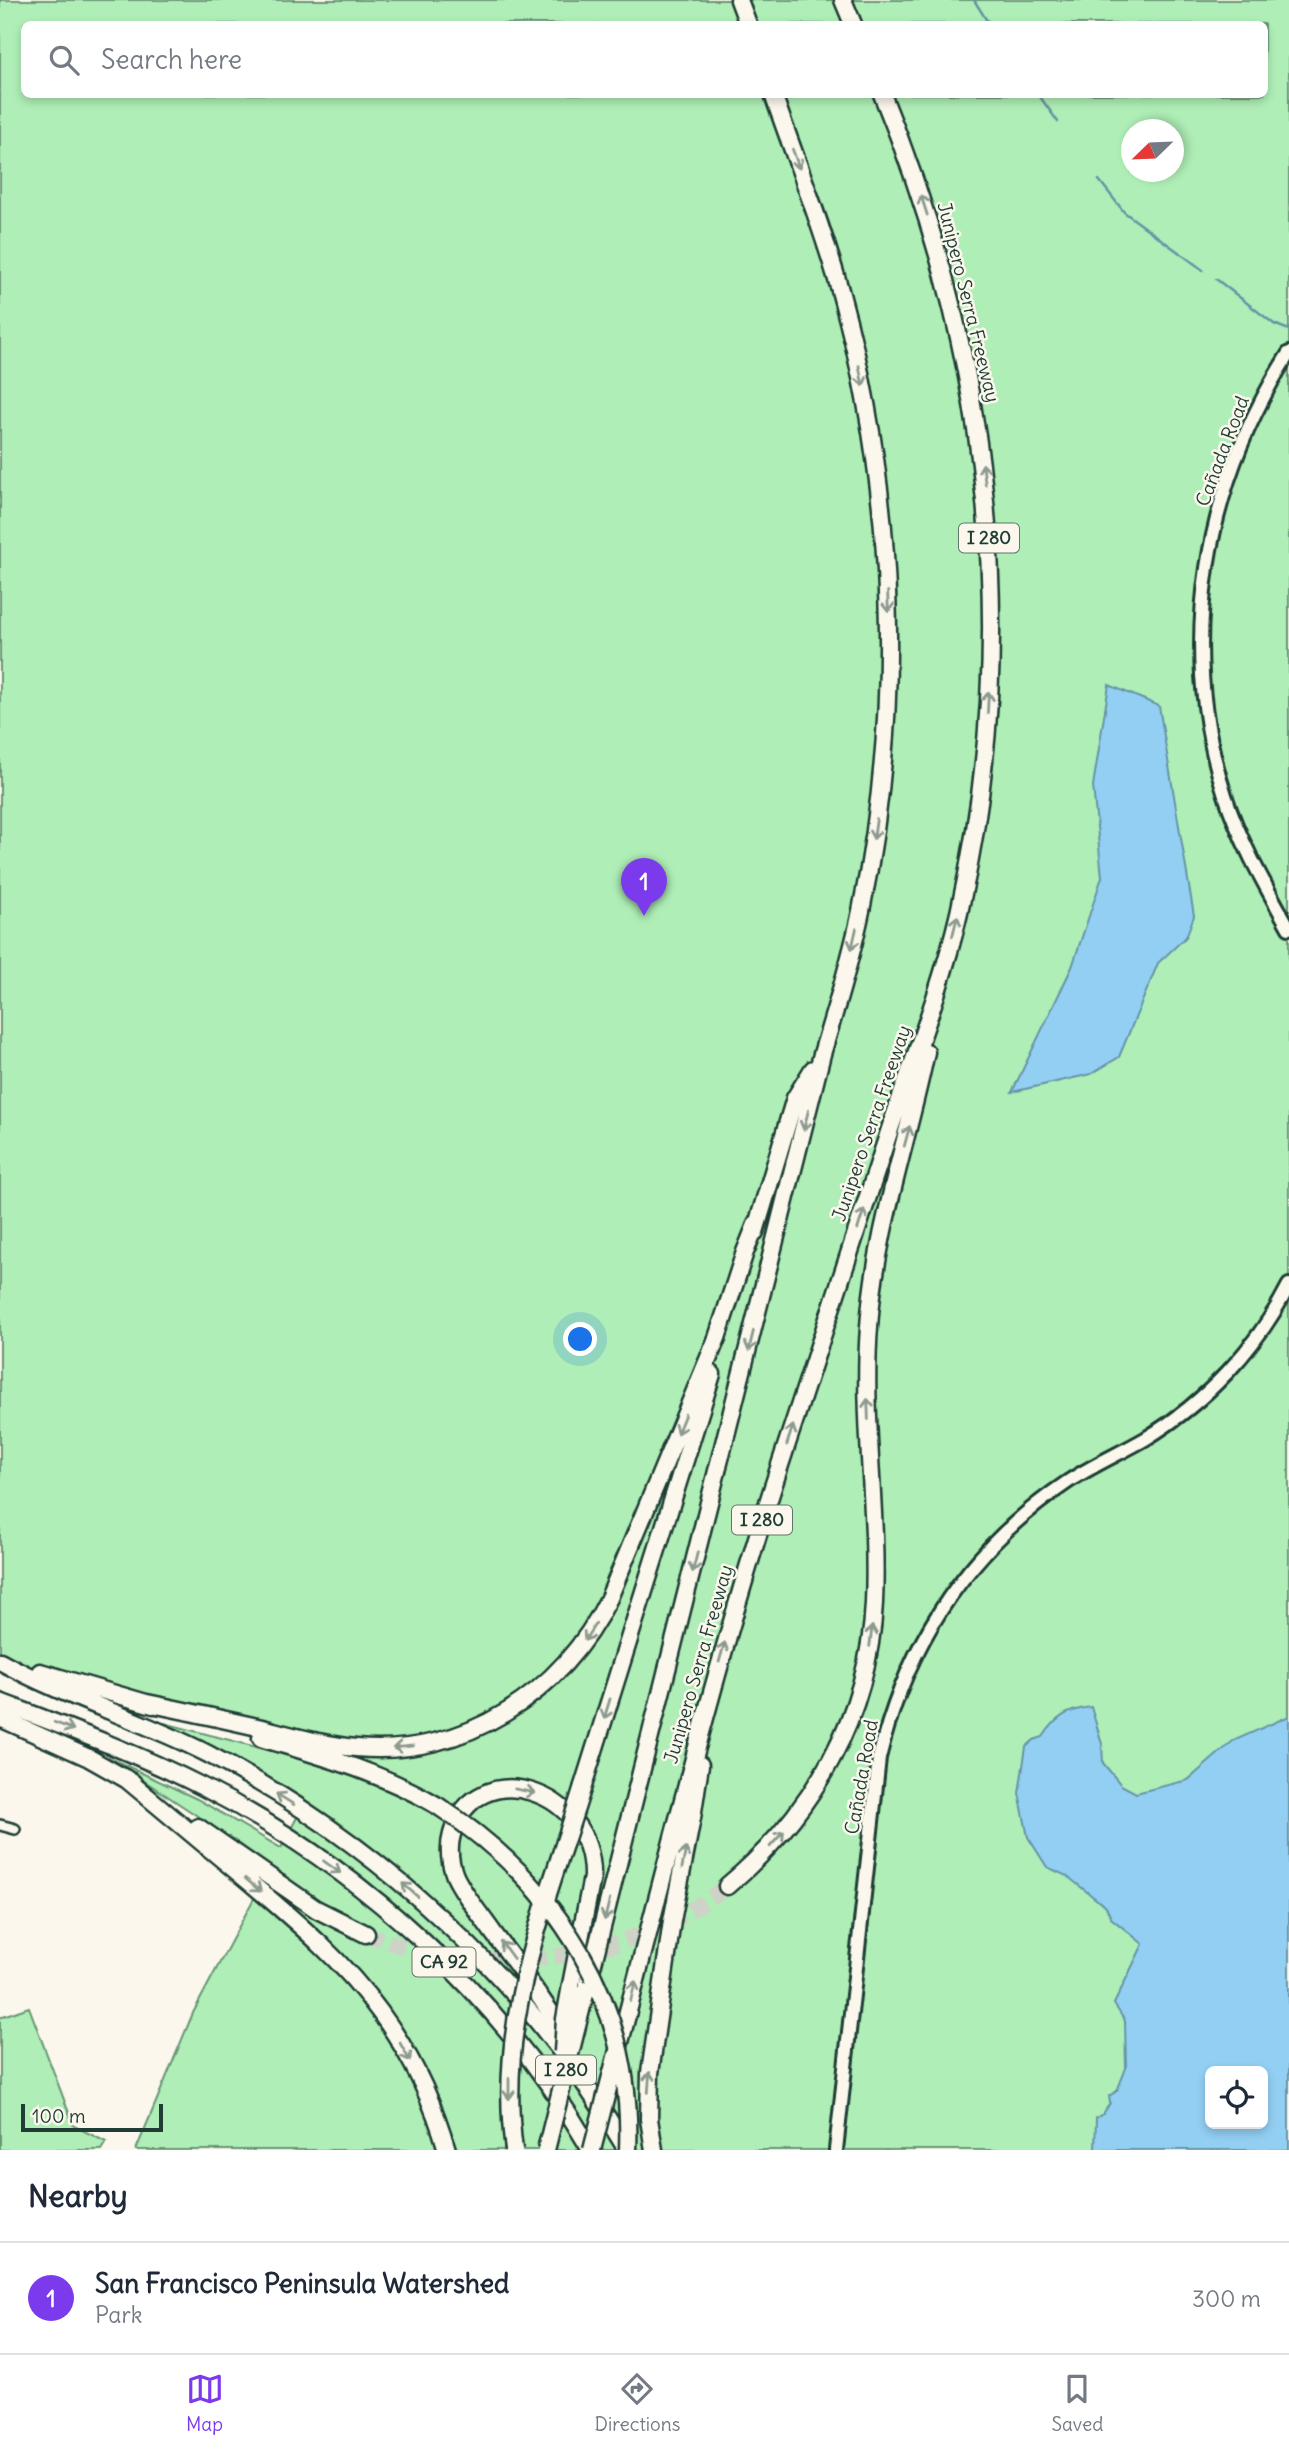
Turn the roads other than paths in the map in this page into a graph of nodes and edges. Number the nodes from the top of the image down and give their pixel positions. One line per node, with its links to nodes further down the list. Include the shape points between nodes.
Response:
1 (739, 0): 3 (highway)
2 (843, 0): 4 (highway)
3 (747, 21)
4 (852, 21)
5 (774, 98): 10 (highway, Junipero Serra Freeway / I 280, one-way to 10, via 837,281 859,364 880,491 887,585 887,708 875,831 851,953)
6 (884, 98): 9 (highway, Junipero Serra Freeway / I 280, one-way to 6, via 959,912 980,790 988,707 986,490 962,344 944,270)
7 (1289, 353): 8 (main road, Cañada Road, via 1257,408 1219,505 1207,562 1201,638 1207,716 1225,794 1254,866)
8 (1289, 928)
9 (938, 992): 14 (highway, Junipero Serra Freeway / I 280, one-way to 9, via 780,1463); 21 (highway, one-way to 9, via 780,1836 818,1784 847,1727 866,1665 874,1580 867,1363 871,1296)
10 (822, 1054): 11 (highway, via 795,1098); 23 (highway, Junipero Serra Freeway / I 280, one-way to 23)
11 (757, 1222): 16 (highway, one-way to 16, via 717,1338 606,1604 573,1657 531,1697 464,1733 379,1748 329,1744); 26 (highway, one-way to 26, bridge, via 516,2007 509,2078)
12 (1289, 1285): 31 (main road, Cañada Road, via 1241,1357 1189,1408 1069,1481 1003,1533 964,1576 916,1651 879,1758)
13 (0, 1661): 16 (highway); 24 (highway, CA 92, one-way to 13, via 565,2056 513,1992 456,1932 378,1864 305,1811 217,1758 36,1681)
14 (709, 1699): 28 (highway, Junipero Serra Freeway / I 280, one-way to 14, bridge); 30 (highway, one-way to 14, via 648,2108 650,2073)
15 (0, 1702): 28 (highway, CA 92, one-way to 28, via 127,1751 201,1786 340,1872 410,1930 475,1995 540,2073)
16 (142, 1702): 29 (highway, bridge, via 365,1770 404,1787 482,1836 517,1868 553,1909 594,1979 615,2038 627,2099)
17 (0, 1718): 18 (highway)
18 (125, 1779): 22 (highway, via 307,1903); 25 (highway, one-way to 25, via 307,1932 363,1990 414,2067)
19 (0, 1825): 20 (street)
20 (15, 1829)
21 (727, 1886)
22 (366, 1934)
23 (579, 1988): 24 (highway, one-way to 23, via 600,2092 556,2020 455,1875 450,1851 455,1827 470,1805 486,1794 515,1789 545,1796 568,1811 587,1841 592,1877); 27 (highway, Junipero Serra Freeway / I 280, bridge, via 563,2084)
24 (617, 2134): 29 (highway, CA 92)
25 (447, 2150)
26 (514, 2150)
27 (545, 2150)
28 (592, 2150)
29 (628, 2150)
30 (654, 2150)
31 (835, 2150)

